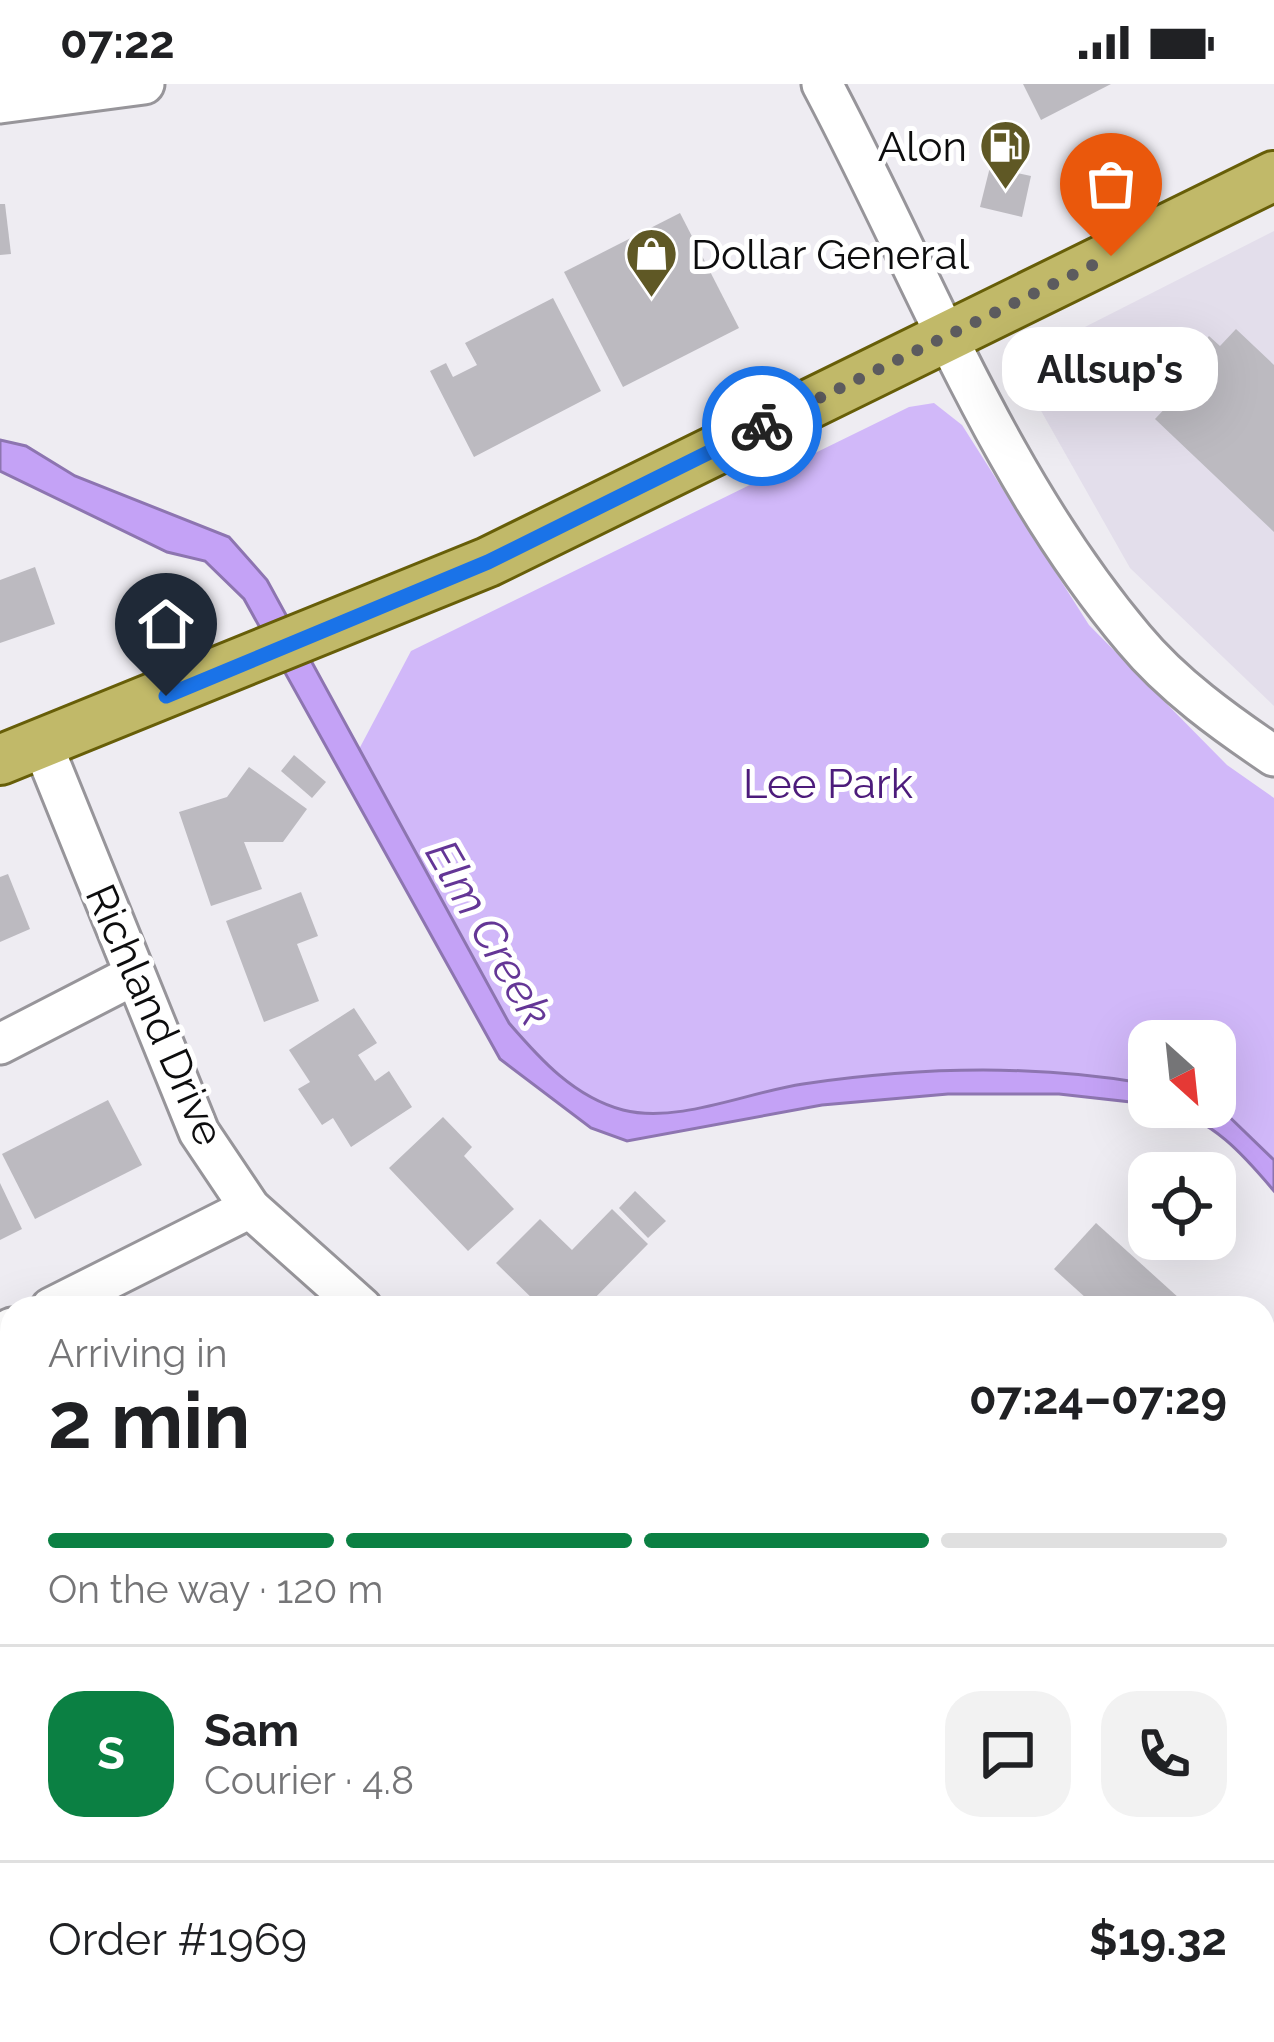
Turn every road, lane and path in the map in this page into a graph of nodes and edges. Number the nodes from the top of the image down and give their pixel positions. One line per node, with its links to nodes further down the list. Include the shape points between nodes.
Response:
1 (144, 84): 3 (street)
2 (836, 89): 5 (street)
3 (0, 104)
4 (1274, 176): 5 (main road)
5 (948, 335): 6 (main road, via 488,562); 7 (street, via 1072,556 1134,640)
6 (21, 752): 8 (street, Richland Drive)
7 (1274, 756)
8 (132, 976): 9 (street); 10 (street, Richland Drive, via 199,1132)
9 (0, 1044)
10 (250, 1208): 11 (street); 12 (street, Richland Drive)
11 (75, 1296)
12 (349, 1296)

